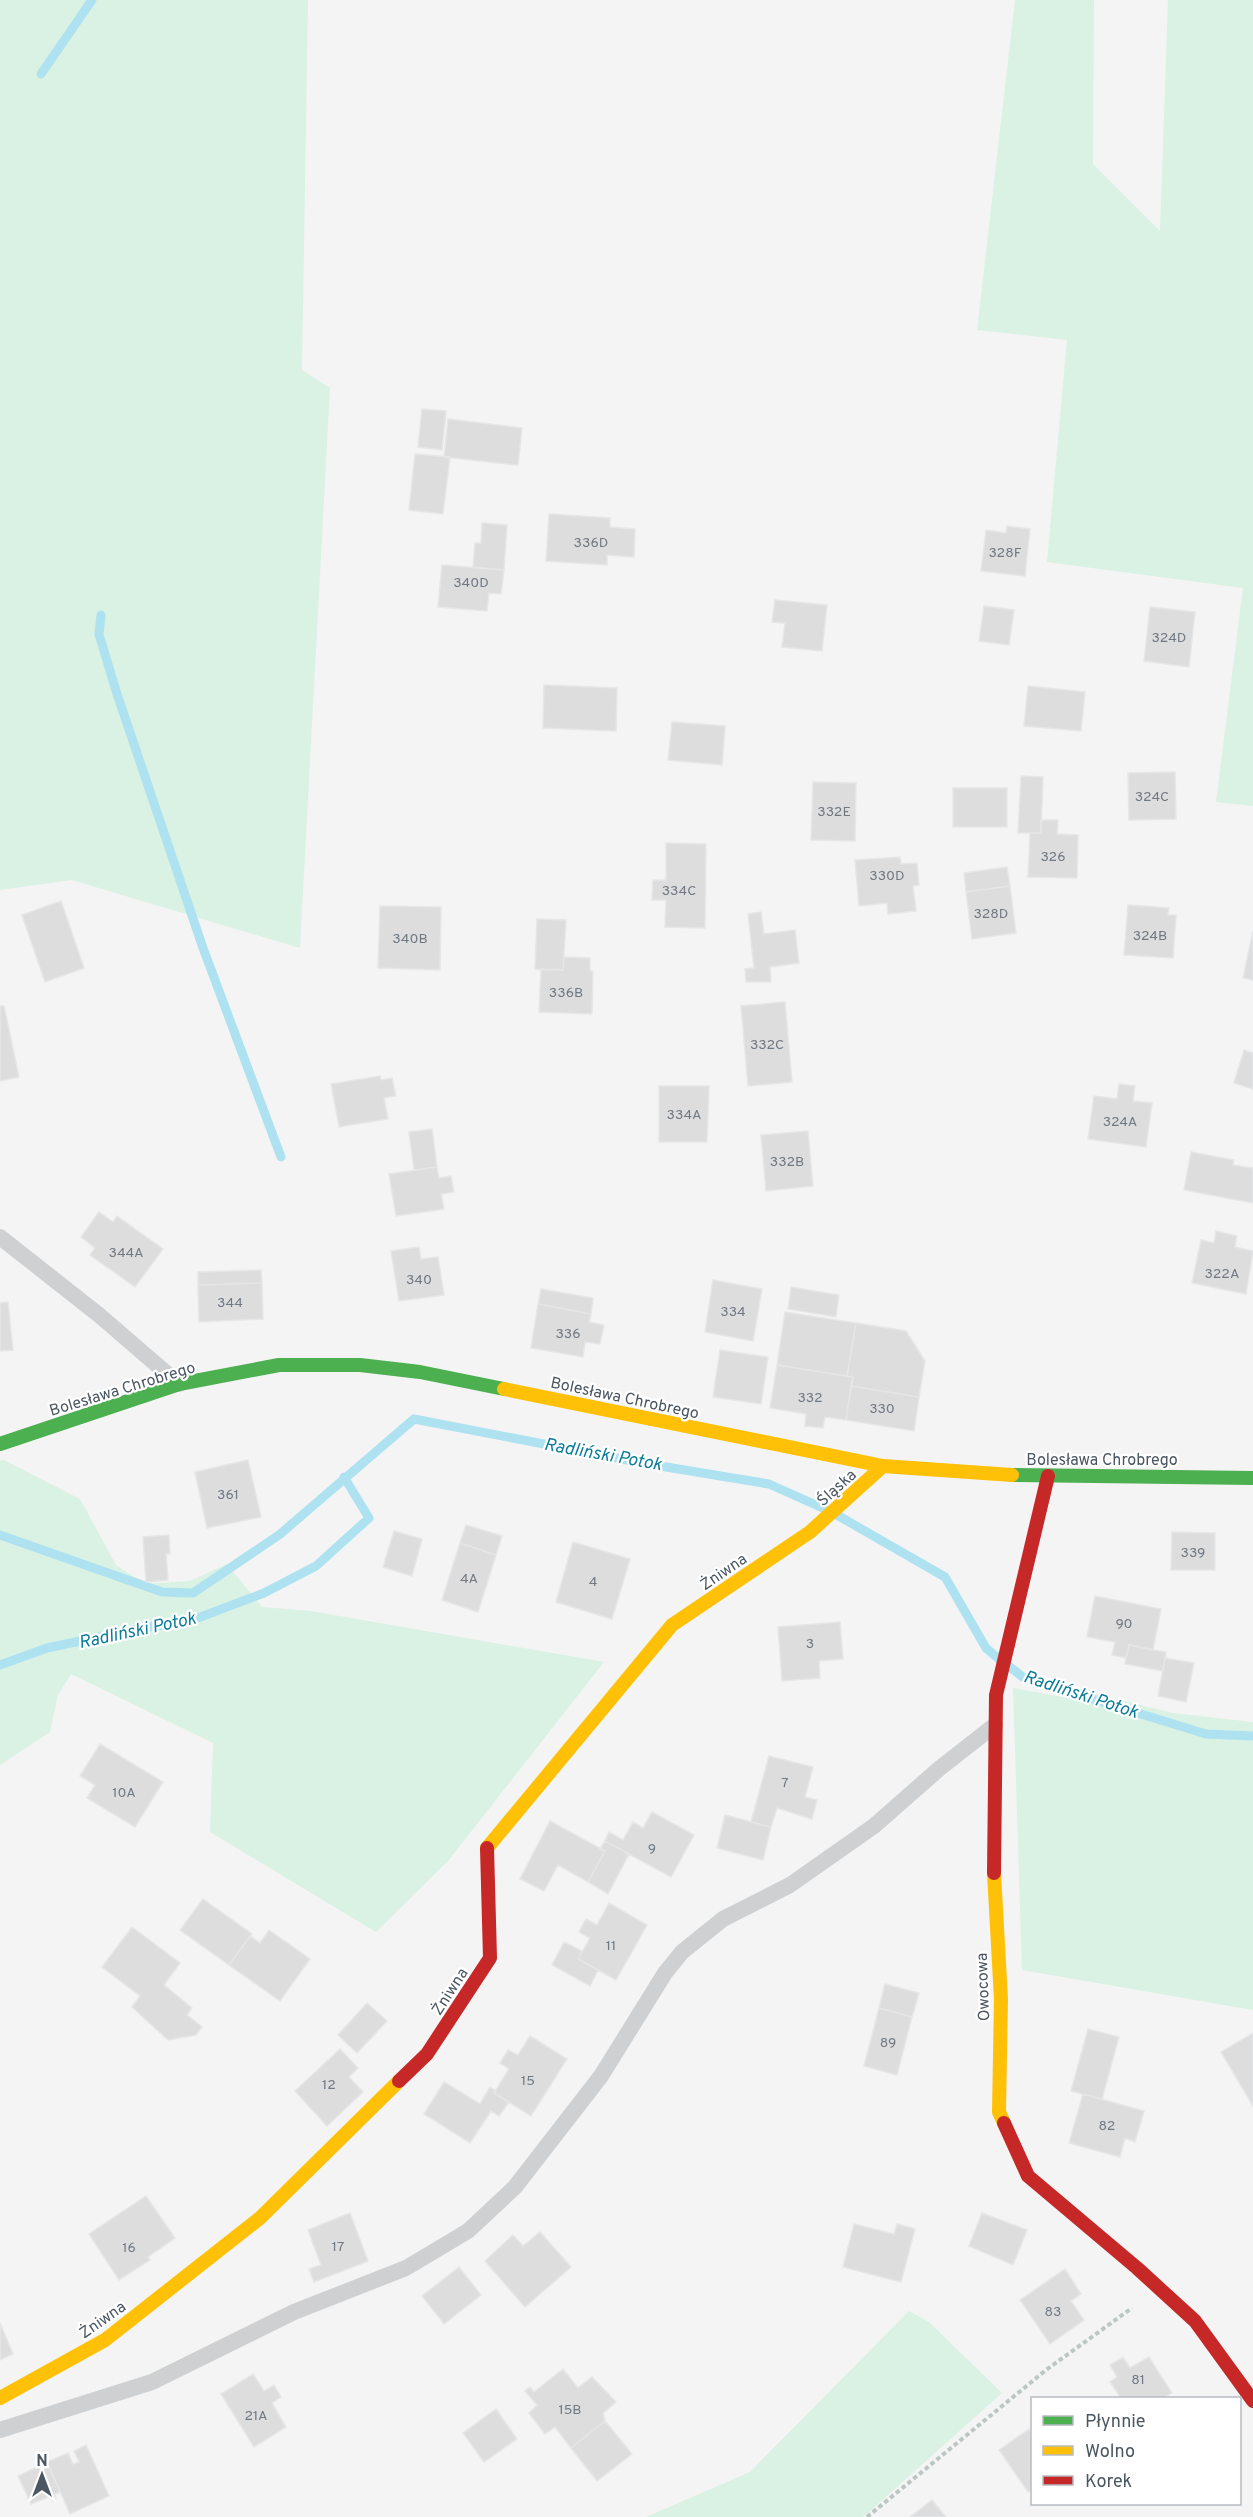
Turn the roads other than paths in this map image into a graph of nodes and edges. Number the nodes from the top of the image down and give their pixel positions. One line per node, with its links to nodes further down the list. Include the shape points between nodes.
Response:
1 (0, 1237): 2 (lane)
2 (179, 1384): 3 (street, Bolesława Chrobrego); 4 (street, Bolesława Chrobrego, via 279,1365 360,1365 420,1371)
3 (0, 1444)
4 (884, 1466): 5 (street, Bolesława Chrobrego); 7 (street, Śląska)
5 (1048, 1476): 6 (street, Bolesława Chrobrego); 8 (street, Owocowa, via 996,1695)
6 (1253, 1478)
7 (810, 1532): 9 (street, Żniwna, via 672,1625 487,1848 490,1958 428,2054 260,2218 105,2340)
8 (996, 1724): 10 (street, Owocowa, via 994,1870 1001,1999 999,2112 1028,2176 1195,2321); 11 (lane, via 874,1826 790,1885 723,1919 682,1952 665,1972 594,2085 515,2187 468,2231 406,2268 294,2312 152,2382)
9 (0, 2398)
10 (1253, 2401)
11 (0, 2430)

